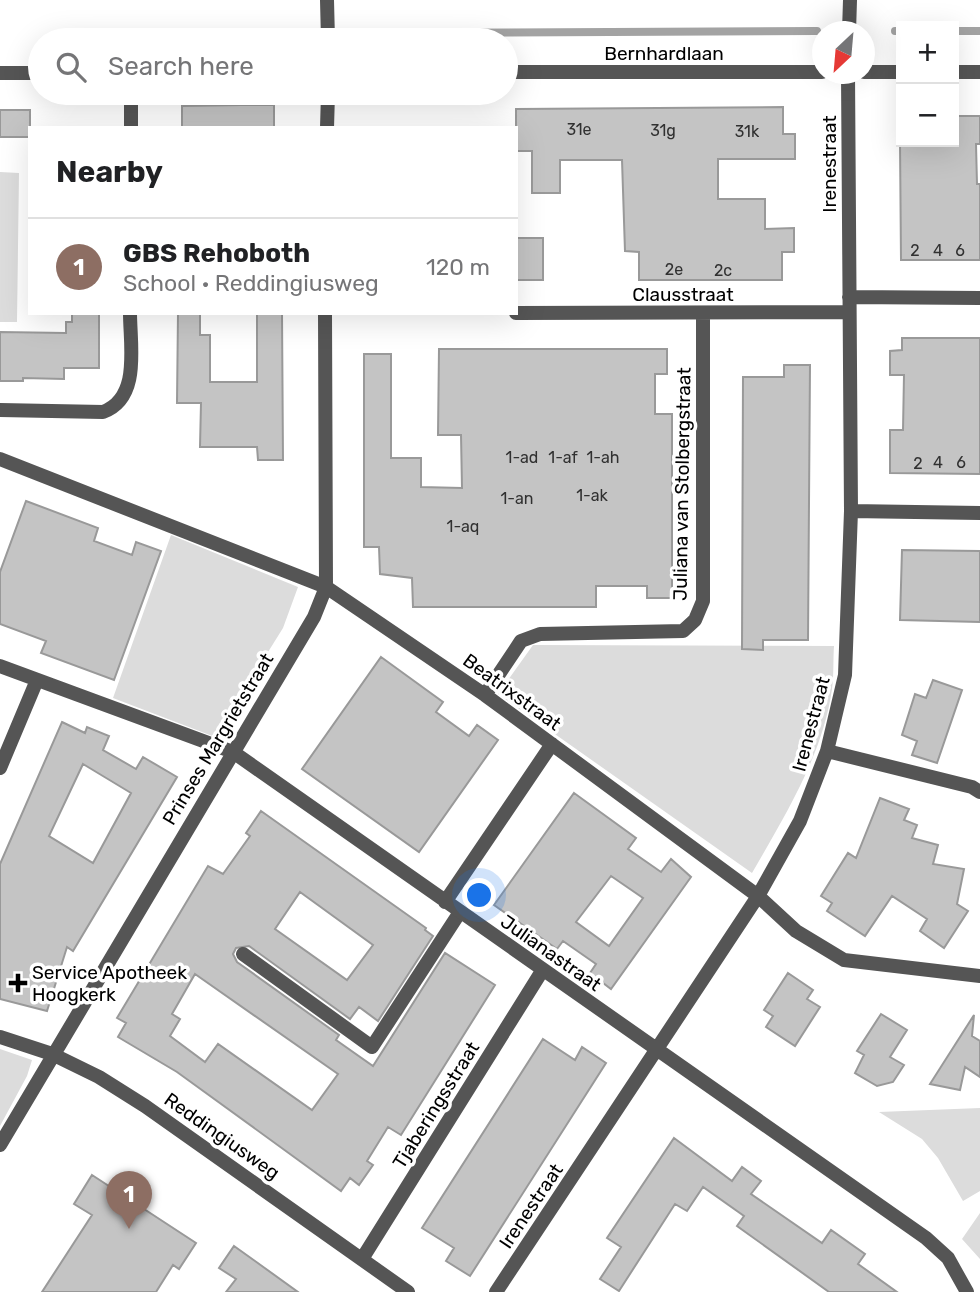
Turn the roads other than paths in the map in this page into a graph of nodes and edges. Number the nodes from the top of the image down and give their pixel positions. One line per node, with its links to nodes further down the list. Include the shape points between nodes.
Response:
1 (327, 0): 4 (street)
2 (850, 0): 3 (street)
3 (849, 21)
4 (328, 28)
5 (518, 72): 6 (street, Bernhardlaan)
6 (812, 72)
7 (875, 72): 8 (street)
8 (896, 72)
9 (959, 72): 10 (street)
10 (980, 72)
11 (0, 73): 12 (street)
12 (28, 73)
13 (848, 84): 18 (street, Irenestraat)
14 (131, 105): 16 (street)
15 (328, 105): 17 (street)
16 (131, 126)
17 (327, 126)
18 (849, 297): 19 (street); 20 (street, Irenestraat)
19 (980, 298)
20 (849, 312): 22 (street, Clausstraat); 27 (street, Irenestraat)
21 (518, 313): 22 (street, Clausstraat)
22 (703, 313): 32 (street, Juliana van Stolbergstraat, via 703,601 695,620 683,631 540,634 521,641)
23 (130, 315): 25 (street, via 130,383 115,408 103,412)
24 (325, 315): 29 (street, Prinses Margrietstraat)
25 (0, 410)
26 (0, 458): 29 (street, Beatrixstraat)
27 (851, 511): 28 (street); 34 (street, Irenestraat, via 845,675)
28 (980, 513)
29 (326, 587): 32 (street, Beatrixstraat); 35 (street, Prinses Margrietstraat, via 314,617)
30 (0, 666): 31 (street, Julianastraat)
31 (37, 680): 35 (street, Julianastraat); 36 (street)
32 (485, 695): 33 (street, Beatrixstraat)
33 (552, 744): 38 (street, Beatrixstraat); 39 (street)
34 (827, 751): 37 (street); 38 (street, Irenestraat, via 800,821)
35 (233, 752): 39 (street, Julianastraat); 46 (street, Prinses Margrietstraat)
36 (0, 768)
37 (980, 792)
38 (758, 896): 43 (street, Beatrixstraat, via 796,931 844,960); 45 (street, Irenestraat)
39 (444, 902): 40 (street, Julianastraat)
40 (460, 912): 41 (street, via 372,1047); 42 (street, Julianastraat)
41 (243, 954)
42 (542, 971): 45 (street, Julianastraat); 48 (street, Tjaberingsstraat)
43 (980, 975)
44 (0, 1037): 46 (street, Reddingiusweg)
45 (658, 1051): 50 (street, Irenestraat); 51 (street, Julianastraat, via 926,1238 948,1258)
46 (52, 1054): 47 (street, Prinses Margrietstraat); 48 (street, Reddingiusweg, via 145,1106)
47 (0, 1145)
48 (362, 1259): 49 (street, Reddingiusweg)
49 (408, 1292)
50 (496, 1292)
51 (967, 1292)

